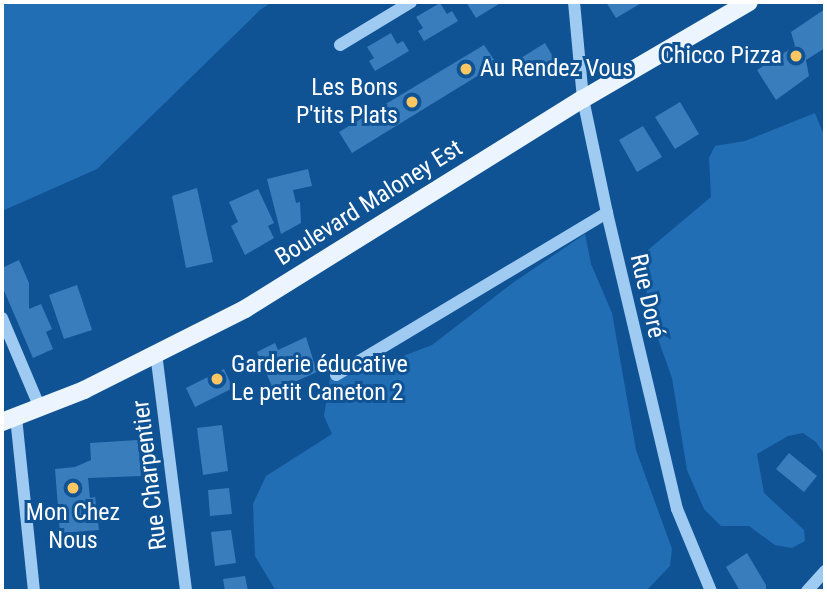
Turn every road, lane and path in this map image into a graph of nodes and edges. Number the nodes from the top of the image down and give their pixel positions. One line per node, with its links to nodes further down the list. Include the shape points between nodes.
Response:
1 (411, 2): 4 (street)
2 (574, 2): 5 (street, Rue Doré)
3 (749, 2): 5 (main road, Boulevard Maloney Est)
4 (340, 45)
5 (583, 99): 6 (street, Rue Doré); 8 (main road, Boulevard Maloney Est, via 244,309)
6 (607, 213): 9 (street); 15 (street, Rue Doré, via 677,509)
7 (2, 318): 10 (street)
8 (156, 353): 10 (main road, Boulevard Maloney Est); 14 (street, Rue Charpentier)
9 (336, 375)
10 (40, 408): 11 (main road, Boulevard Maloney Est)
11 (9, 419): 13 (street)
12 (825, 571): 16 (street)
13 (34, 591)
14 (186, 591)
15 (711, 591)
16 (807, 591)

